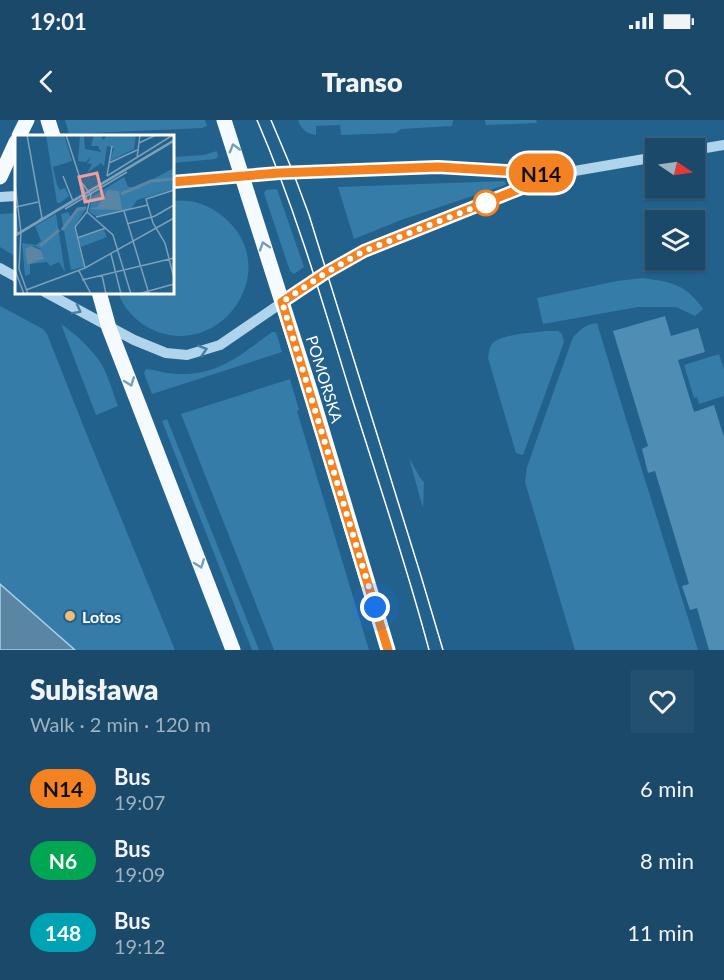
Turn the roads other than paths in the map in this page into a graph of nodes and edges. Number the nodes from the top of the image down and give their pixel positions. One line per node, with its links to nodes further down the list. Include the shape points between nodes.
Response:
1 (27, 120): 4 (main road)
2 (48, 120): 5 (main road)
3 (224, 120): 11 (main road, POMORSKA, one-way to 3)
4 (20, 135)
5 (53, 135)
6 (15, 144): 12 (main road)
7 (724, 145): 8 (street)
8 (705, 148)
9 (645, 159): 10 (street)
10 (557, 174): 11 (street, via 438,167); 20 (street, via 364,251)
11 (242, 176): 13 (street); 20 (main road, POMORSKA, one-way to 11)
12 (0, 177)
13 (174, 182)
14 (15, 196): 15 (street)
15 (0, 197)
16 (0, 268): 17 (street)
17 (15, 276)
18 (49, 294): 21 (street, one-way to 21)
19 (100, 294): 21 (main road)
20 (282, 302): 21 (street, one-way to 20, via 166,353 187,355 220,345); 23 (main road, POMORSKA)
21 (109, 328): 22 (main road, one-way to 22)
22 (233, 650)
23 (388, 650)

